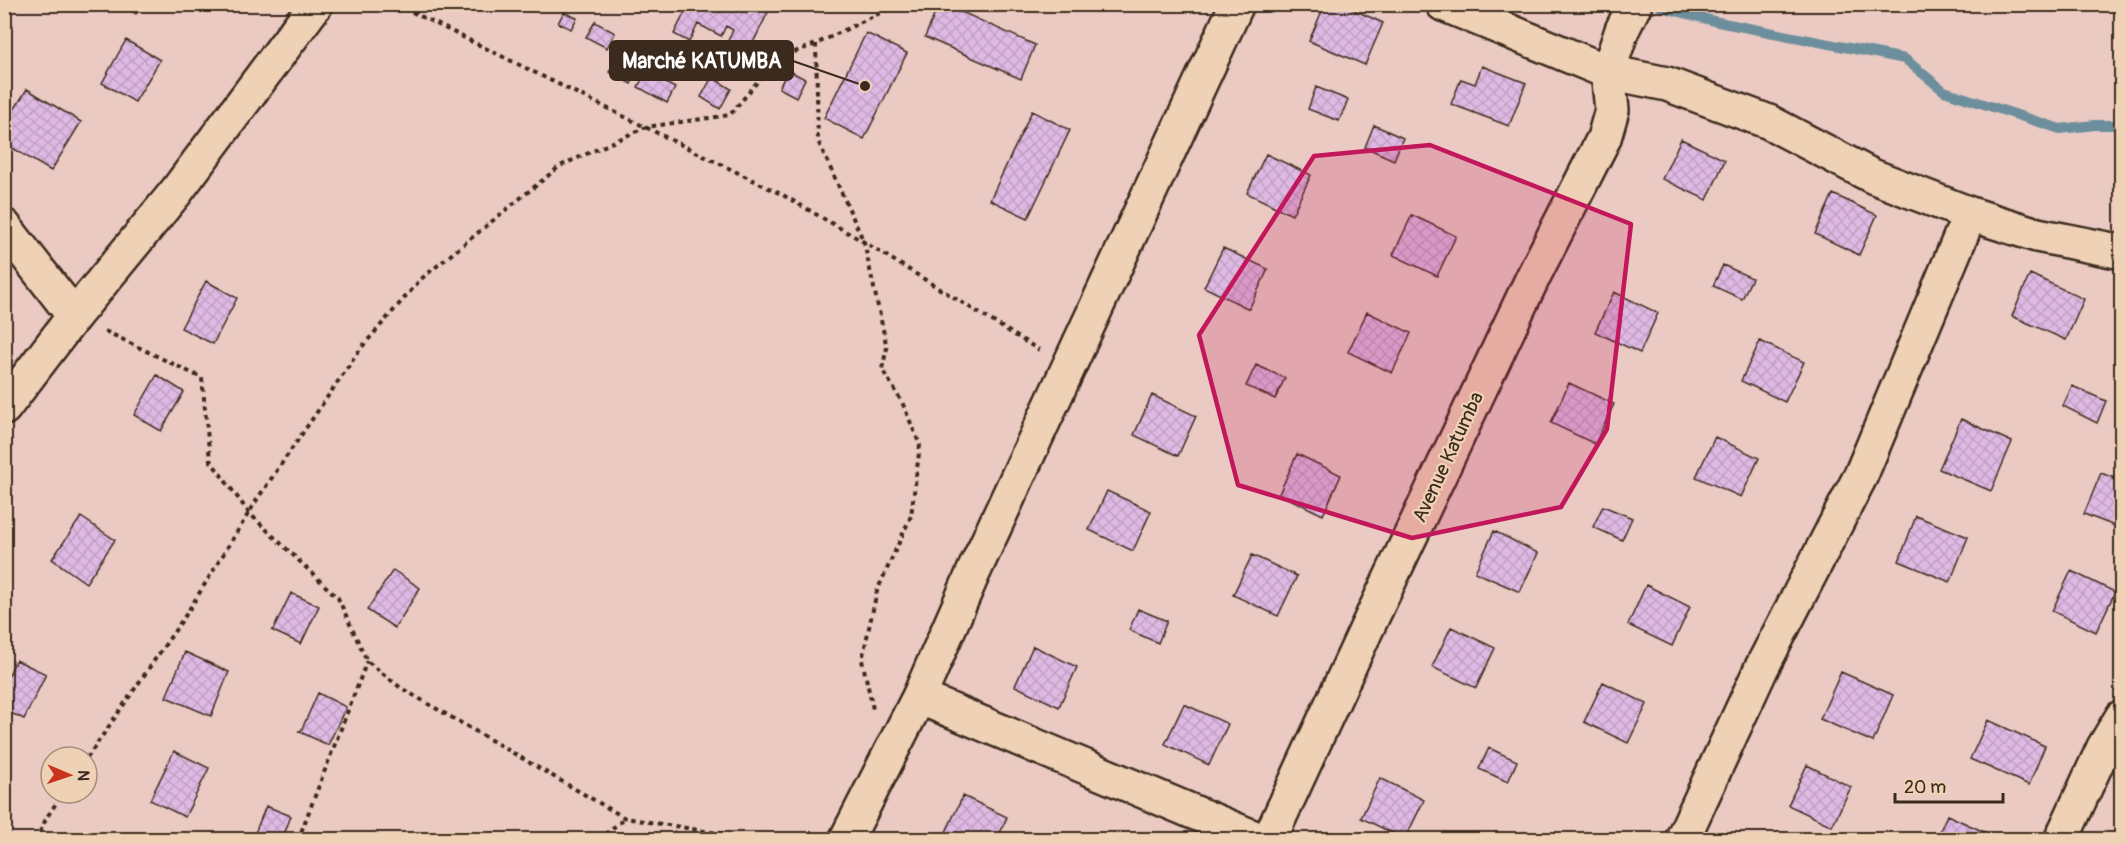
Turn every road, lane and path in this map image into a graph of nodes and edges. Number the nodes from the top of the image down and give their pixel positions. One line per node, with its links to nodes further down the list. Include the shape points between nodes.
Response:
1 (316, 4): 14 (street, via 176,192)
2 (396, 4): 9 (path)
3 (914, 4): 7 (path, via 888,9)
4 (1237, 4): 15 (street)
5 (1443, 4): 8 (street)
6 (1635, 4): 8 (street)
7 (816, 44): 9 (path, via 776,60 730,115); 12 (path, via 818,141)
8 (1608, 72): 10 (street, via 1667,84 1768,122 1872,176); 31 (street, Avenue Katumba, via 1612,110 1604,138 1529,285)
9 (646, 127): 12 (path, via 781,194); 17 (path, via 560,166 421,279 361,348)
10 (1970, 214): 13 (street, via 2037,235); 32 (street, via 1861,475 1761,669)
11 (4, 226): 14 (street)
12 (864, 242): 15 (path); 22 (path, via 887,348 882,369 902,402 920,445 911,516 877,591 862,660)
13 (2121, 252)
14 (74, 316): 16 (street); 17 (path, via 202,378 210,460)
15 (1068, 368): 19 (street)
16 (4, 408)
17 (249, 513): 18 (path, via 338,598); 21 (path, via 187,613)
18 (368, 661): 24 (path, via 401,688); 26 (path)
19 (919, 696): 22 (street); 30 (street)
20 (2121, 717): 33 (street)
21 (96, 745)
22 (885, 762): 29 (street)
23 (55, 805): 25 (path)
24 (625, 818): 27 (path); 28 (path)
25 (36, 840)
26 (298, 840)
27 (598, 840)
28 (760, 840)
29 (846, 840)
30 (1260, 840)
31 (1269, 840)
32 (1682, 840)
33 (2061, 840)

